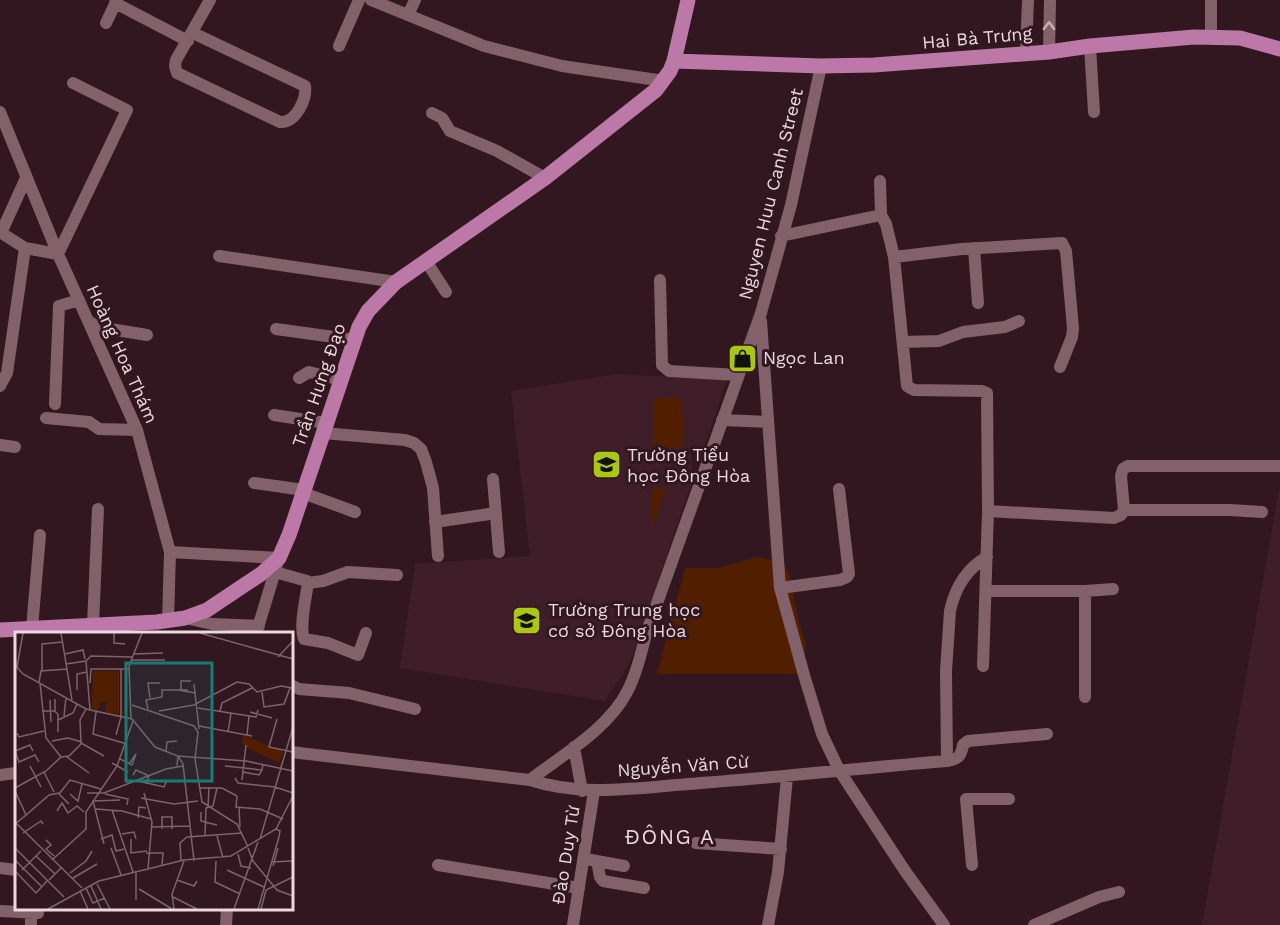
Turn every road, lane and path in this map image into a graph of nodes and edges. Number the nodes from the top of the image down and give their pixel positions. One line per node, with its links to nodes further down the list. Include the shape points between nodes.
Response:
1 (210, 0): 12 (street)
2 (359, 0): 14 (street)
3 (371, 0): 10 (street)
4 (415, 0): 10 (street)
5 (688, 0): 19 (main road, Trần Hưng Đạo)
6 (1028, 0): 18 (street)
7 (1050, 0): 17 (street, one-way to 7)
8 (1211, 0): 13 (street)
9 (116, 1): 11 (street); 12 (street)
10 (408, 15): 21 (street, via 484,46 562,66)
11 (106, 23)
12 (190, 37): 12 (street, via 175,66 182,76 280,122 289,121 304,101 306,88 302,84)
13 (1211, 37): 15 (main road, Hai Bà Trưng); 16 (main road, Hai Bà Trưng, via 1240,38)
14 (339, 46)
15 (1090, 46): 17 (main road, Hai Bà Trưng); 25 (street)
16 (1280, 49)
17 (1049, 52): 18 (main road, Hai Bà Trưng)
18 (1026, 53): 20 (main road, Hai Bà Trưng)
19 (674, 61): 20 (main road, Hai Bà Trưng); 21 (main road, Trần Hưng Đạo)
20 (821, 66): 32 (street, Nguyen Huu Canh Street)
21 (664, 81): 28 (main road, Trần Hưng Đạo)
22 (73, 82): 35 (street, via 127,110)
23 (0, 112): 26 (street, Hoàng Hoa Thám)
24 (432, 112): 28 (street, via 442,118 450,131)
25 (1094, 112)
26 (3, 132): 27 (street, Hoàng Hoa Thám)
27 (26, 178): 31 (street); 35 (street, Hoàng Hoa Thám)
28 (545, 178): 38 (main road, Trần Hưng Đạo)
29 (880, 181): 30 (street)
30 (881, 215): 32 (street); 37 (street)
31 (0, 233): 33 (street)
32 (781, 236): 44 (street, Nguyen Huu Canh Street)
33 (25, 248): 35 (street); 55 (street, via 7,373)
34 (974, 248): 37 (street); 43 (street); 51 (street, via 1054,243 1065,246 1073,333)
35 (58, 254): 42 (street, Hoàng Hoa Thám)
36 (219, 256): 40 (street)
37 (894, 256): 50 (street)
38 (426, 261): 40 (main road, Trần Hưng Đạo); 41 (street)
39 (660, 280): 52 (street, via 662,365 669,371)
40 (396, 282): 49 (main road, Trần Hưng Đạo, via 368,311)
41 (446, 292)
42 (80, 300): 46 (street, Hoàng Hoa Thám); 56 (street, via 59,306)
43 (978, 303)
44 (761, 313): 52 (street, Nguyen Huu Canh Street); 60 (street)
45 (1018, 321): 50 (street, via 939,341)
46 (90, 322): 48 (street, via 98,327); 62 (street, Hoàng Hoa Thám)
47 (276, 329): 49 (street)
48 (147, 335)
49 (355, 340): 54 (main road, Trần Hưng Đạo)
50 (903, 342): 72 (street, via 908,386 914,390 987,393)
51 (1060, 366)
52 (738, 375): 59 (street, Nguyen Huu Canh Street)
53 (299, 378): 54 (street, via 309,372)
54 (341, 380): 61 (main road, Trần Hưng Đạo)
55 (0, 386)
56 (55, 404)
57 (274, 416): 61 (street)
58 (46, 418): 62 (street, via 89,422 99,429)
59 (723, 420): 60 (street); 101 (street, Nguyen Huu Canh Street, via 626,694 594,732)
60 (768, 422): 85 (street)
61 (324, 428): 69 (main road, Trần Hưng Đạo); 76 (street, via 414,443 421,449 430,480)
62 (137, 430): 78 (street, Hoàng Hoa Thám)
63 (0, 446): 64 (street)
64 (15, 447)
65 (1280, 466): 71 (street, via 1128,466 1121,476)
66 (493, 479): 75 (street)
67 (255, 483): 69 (street)
68 (839, 489): 85 (street, via 848,577)
69 (304, 491): 73 (street); 82 (main road, Trần Hưng Đạo)
70 (98, 509): 91 (street)
71 (1124, 510): 72 (street, via 1114,518); 74 (street)
72 (988, 511): 81 (street)
73 (355, 512)
74 (1262, 512)
75 (496, 513): 76 (street); 79 (street)
76 (435, 522): 80 (street)
77 (40, 535): 92 (street)
78 (170, 552): 82 (street); 90 (street, Hoàng Hoa Thám)
79 (499, 552)
80 (438, 556)
81 (987, 557): 87 (street); 103 (street, via 963,576 950,611)
82 (277, 565): 84 (street); 89 (main road, Trần Hưng Đạo, via 207,610); 94 (street)
83 (396, 575): 84 (street, via 348,572)
84 (308, 583): 95 (street, via 304,639 358,655)
85 (780, 588): 104 (street, via 822,734)
86 (1113, 589): 88 (street)
87 (987, 591): 88 (street); 96 (street)
88 (1085, 591): 98 (street)
89 (185, 618): 90 (main road, Trần Hưng Đạo); 94 (street)
90 (168, 621): 91 (main road, Trần Hưng Đạo)
91 (93, 625): 92 (main road, Trần Hưng Đạo)
92 (32, 628): 93 (main road, Trần Hưng Đạo)
93 (0, 630)
94 (258, 630)
95 (366, 633)
96 (983, 666)
97 (292, 686): 99 (street, via 349,693)
98 (1085, 697)
99 (415, 709)
100 (1047, 734): 103 (street, via 968,741 958,758)
101 (574, 747): 108 (street, Nguyen Huu Canh Street); 109 (street, Đào Duy Từ)
102 (292, 752): 108 (street)
103 (947, 761): 104 (street, Nguyễn Văn Cừ)
104 (838, 770): 107 (street, Nguyễn Văn Cừ); 129 (street)
105 (15, 773): 106 (street)
106 (0, 775)
107 (787, 777): 109 (street, Nguyễn Văn Cừ); 112 (street)
108 (530, 780): 109 (street, Nguyễn Văn Cừ)
109 (588, 791): 113 (street, Đào Duy Từ)
110 (1009, 799): 116 (street, via 966,800)
111 (696, 843): 112 (street)
112 (781, 849): 128 (street)
113 (584, 859): 114 (street); 120 (street, Đào Duy Từ)
114 (597, 861): 117 (street); 121 (street, via 603,881)
115 (438, 865): 120 (street)
116 (972, 865)
117 (624, 866)
118 (0, 868): 119 (street)
119 (15, 870)
120 (579, 888): 127 (street, Đào Duy Từ)
121 (644, 888)
122 (1119, 892): 130 (street)
123 (227, 910): 126 (street)
124 (0, 911): 125 (street)
125 (34, 917)
126 (226, 925)
127 (573, 925)
128 (768, 925)
129 (944, 925)
130 (1034, 925)

